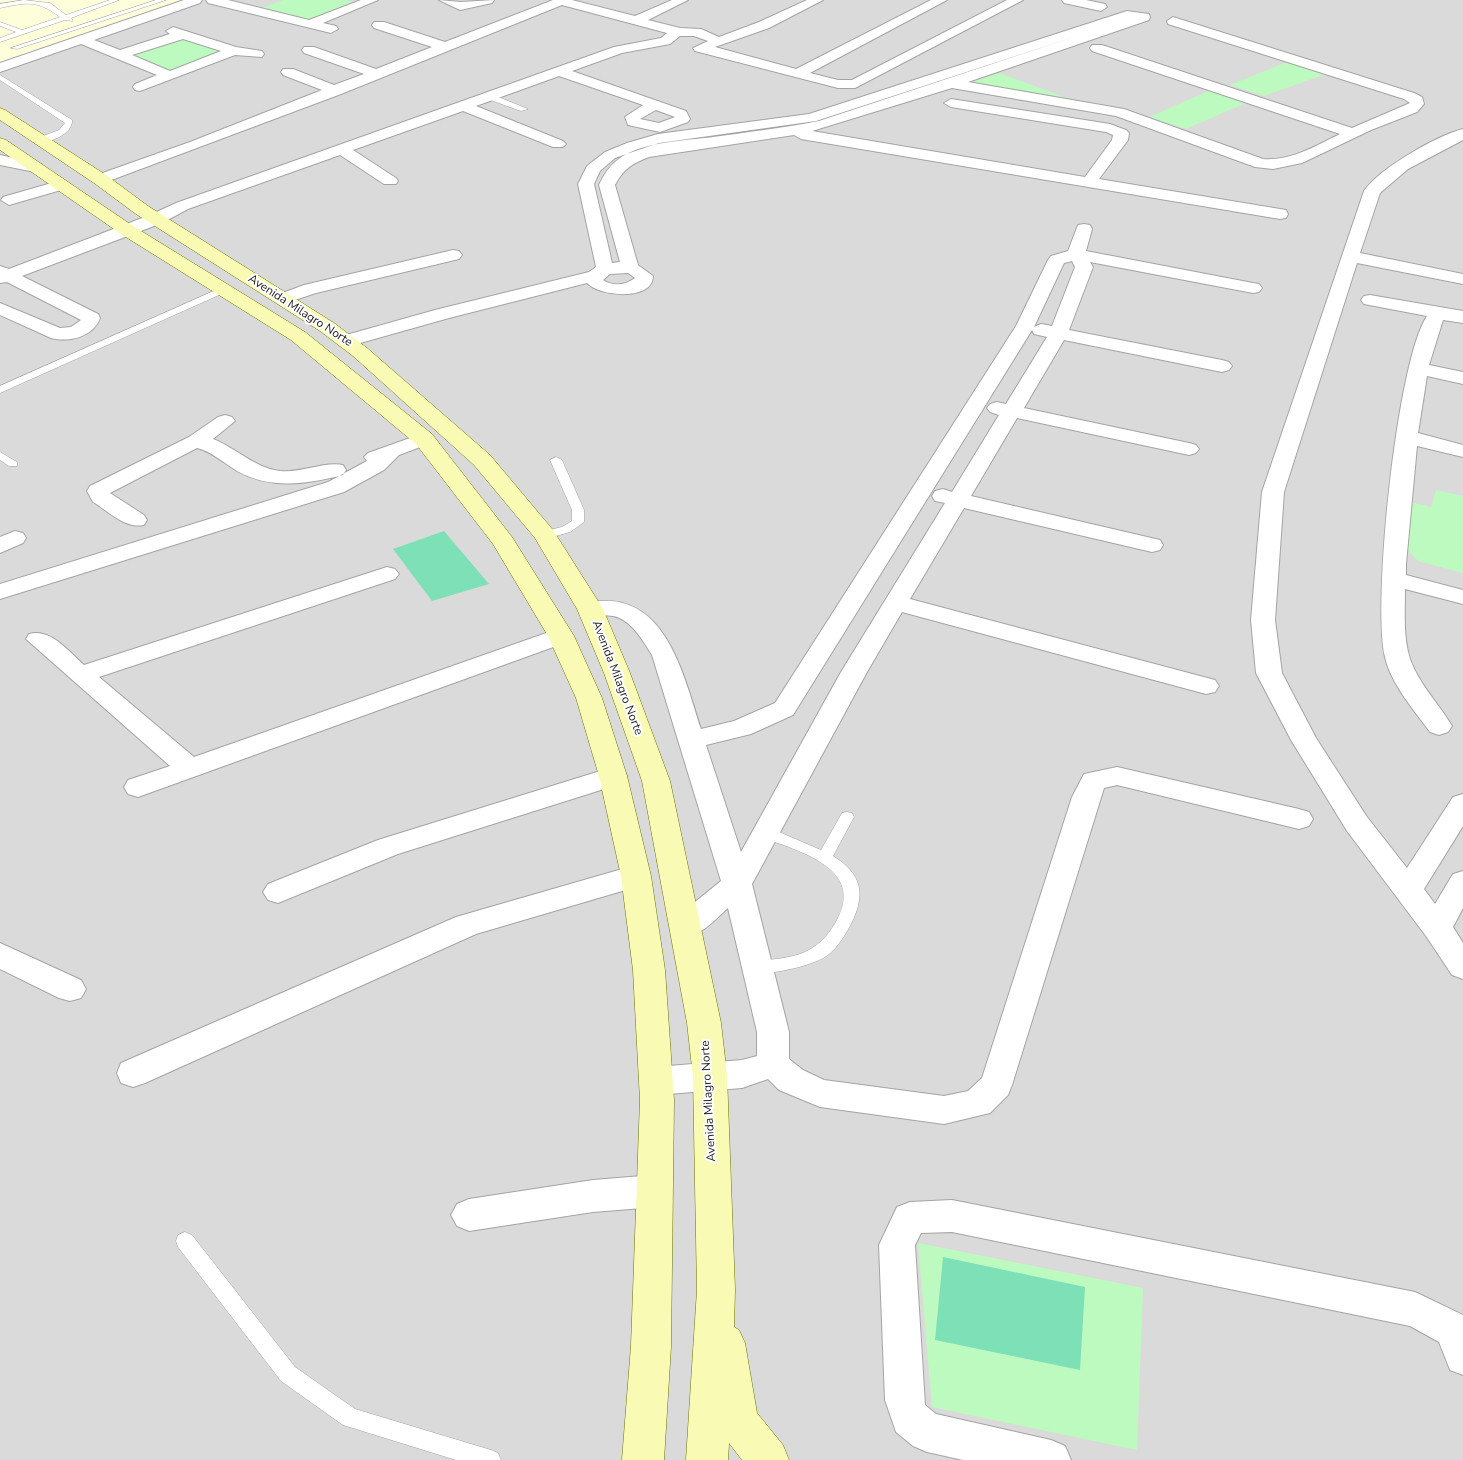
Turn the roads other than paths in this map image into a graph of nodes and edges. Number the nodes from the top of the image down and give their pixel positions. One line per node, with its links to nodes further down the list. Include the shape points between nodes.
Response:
1 (116, 0): 19 (lane)
2 (163, 0): 23 (lane)
3 (196, 0): 29 (street)
4 (212, 0): 18 (street)
5 (271, 0): 18 (street)
6 (372, 0): 24 (street)
7 (445, 0): 8 (street, via 460,6)
8 (488, 0)
9 (682, 0): 20 (street)
10 (795, 0): 32 (street, via 724,30)
11 (813, 0): 32 (street, via 764,25)
12 (941, 0): 47 (street)
13 (1017, 0): 47 (street, via 859,84 843,84)
14 (1068, 0): 17 (street)
15 (562, 1): 20 (street); 33 (street)
16 (0, 6): 19 (lane, via 20,2 44,3)
17 (1101, 7)
18 (246, 9): 24 (street)
19 (63, 18): 23 (lane); 27 (lane)
20 (637, 20): 28 (street)
21 (1173, 21): 63 (street, via 1417,100 1412,109)
22 (0, 24): 27 (lane)
23 (83, 24): 34 (lane)
24 (309, 24): 26 (street)
25 (379, 24): 33 (street)
26 (331, 29)
27 (21, 32): 30 (lane)
28 (683, 32): 31 (street); 32 (street)
29 (82, 40): 39 (street); 40 (street)
30 (0, 41): 34 (lane)
31 (665, 41): 32 (street, via 668,45 682,48); 44 (street, via 635,45)
32 (707, 41): 47 (street)
33 (446, 47): 42 (street)
34 (15, 48): 39 (lane)
35 (1097, 48): 63 (street)
36 (309, 50): 46 (street)
37 (234, 51): 38 (street); 40 (street, via 177,33); 48 (street)
38 (258, 54)
39 (38, 55): 43 (street)
40 (119, 55): 48 (street)
41 (386, 58): 42 (street)
42 (403, 64): 46 (street)
43 (0, 68)
44 (558, 71): 55 (street); 58 (street)
45 (288, 72): 54 (street)
46 (378, 74): 54 (street)
47 (797, 74)
48 (171, 76): 53 (street)
49 (0, 77): 65 (lane, via 69,122 62,132)
50 (932, 80): 51 (street); 51 (street, via 1127,15 1144,17); 62 (street)
51 (950, 84): 59 (street); 62 (street, via 822,125)
52 (1044, 84): 59 (street)
53 (140, 87)
54 (336, 91): 71 (street)
55 (488, 96): 57 (street); 60 (lane)
56 (951, 103): 73 (street, via 1110,128 1121,133 1120,140)
57 (461, 105): 67 (street); 68 (street)
58 (655, 105)
59 (1098, 108): 63 (street, via 1136,117 1274,166)
60 (524, 109)
61 (0, 113): 65 (main road, Avenida Milagro Norte)
62 (781, 128): 73 (street); 83 (street, via 671,147 626,161 613,172 608,185 630,268); 83 (street, via 658,140 632,146 610,156 593,169 586,184)
63 (1353, 133)
64 (1463, 134): 81 (street, via 1386,176 1372,191)
65 (41, 140): 71 (main road, Avenida Milagro Norte)
66 (0, 143): 70 (main road, Avenida Milagro Norte)
67 (558, 144)
68 (340, 148): 72 (street); 77 (street, via 182,206)
69 (0, 160): 70 (street)
70 (35, 167): 74 (main road, Avenida Milagro Norte)
71 (100, 179): 77 (main road, Avenida Milagro Norte)
72 (390, 181)
73 (1089, 182): 76 (street)
74 (62, 184): 75 (street); 77 (main road, Avenida Milagro Norte)
75 (3, 199)
76 (1280, 214)
77 (134, 220): 82 (street); 86 (main road, Avenida Milagro Norte); 87 (main road, Avenida Milagro Norte)
78 (1084, 229): 79 (street)
79 (1076, 254): 85 (street); 92 (street, via 1057,260); 93 (street, via 1084,266)
80 (454, 255): 87 (street, via 310,289)
81 (1349, 256): 84 (street); 143 (street, via 1273,492 1263,620 1269,673 1304,740 1357,824)
82 (3, 266): 89 (street, via 91,318 88,326 58,334)
83 (602, 278): 94 (street)
84 (1463, 279)
85 (1253, 288)
86 (225, 290): 98 (lane); 103 (main road, Avenida Milagro Norte, via 316,349)
87 (283, 299): 94 (main road, Avenida Milagro Norte)
88 (1370, 300): 90 (street)
89 (0, 308)
90 (1439, 313): 91 (street); 96 (street, via 1434,319)
91 (1463, 316)
92 (1024, 326): 93 (street); 99 (street)
93 (1058, 334): 95 (street); 100 (street)
94 (353, 346): 114 (main road, Avenida Milagro Norte, via 482,460)
95 (1222, 366)
96 (1418, 368): 97 (street); 102 (street)
97 (1463, 378)
98 (0, 390)
99 (976, 404): 100 (street); 111 (street)
100 (1012, 411): 105 (street); 112 (street)
101 (225, 421): 104 (street)
102 (1407, 437): 106 (street); 116 (street)
103 (424, 439): 107 (street); 123 (main road, Avenida Milagro Norte, via 504,542)
104 (196, 442): 107 (street, via 208,444 259,473 279,478 301,479); 113 (street, via 98,491 101,497)
105 (1190, 449)
106 (1463, 451)
107 (391, 452): 119 (street, via 376,466 336,487)
108 (0, 455): 110 (lane)
109 (556, 460): 114 (lane, via 578,510 578,522 566,530)
110 (13, 464)
111 (922, 490): 112 (street); 125 (street)
112 (958, 500): 115 (street); 121 (street)
113 (136, 520)
114 (545, 535): 122 (main road, Avenida Milagro Norte)
115 (1152, 545)
116 (1394, 571): 118 (street); 120 (street); 129 (street, via 1393,636 1398,660 1411,686)
117 (387, 574): 127 (street)
118 (1463, 581)
119 (0, 592)
120 (1463, 597)
121 (896, 604): 126 (street); 128 (street)
122 (590, 609): 130 (street, via 608,606 628,610 642,622 664,655); 145 (main road, Avenida Milagro Norte, via 656,781)
123 (561, 636): 131 (street); 132 (main road, Avenida Milagro Norte, via 589,698)
124 (38, 639): 127 (street)
125 (816, 659): 126 (street); 130 (street, via 784,709 742,728)
126 (854, 672): 137 (street)
127 (80, 675): 131 (street)
128 (1206, 686)
129 (1439, 726)
130 (692, 740): 141 (street)
131 (190, 768): 133 (street)
132 (613, 776): 140 (main road, Avenida Milagro Norte); 144 (street, via 388,847)
133 (138, 787)
134 (1463, 804): 139 (street)
135 (846, 817): 138 (lane)
136 (1299, 819): 151 (street, via 1117,776 1094,781 1086,797 996,1084 978,1102 944,1110 820,1093 791,1080)
137 (768, 832): 138 (lane); 141 (street)
138 (824, 858): 149 (lane, via 849,880 852,893 851,907 833,943 799,962)
139 (1425, 863): 142 (street); 143 (street)
140 (636, 876): 152 (street, via 467,925); 154 (main road, Avenida Milagro Norte, via 649,970)
141 (737, 884): 145 (street); 149 (street)
142 (1462, 885): 146 (street)
143 (1408, 890): 146 (street)
144 (278, 892)
145 (685, 926): 153 (main road, Avenida Milagro Norte, via 704,1023)
146 (1437, 928): 148 (street)
147 (0, 955): 150 (street)
148 (1463, 967)
149 (756, 968): 151 (street, via 774,1032)
150 (70, 988)
151 (773, 1064): 153 (street, via 742,1074)
152 (133, 1073)
153 (710, 1076): 154 (street); 158 (main road, Avenida Milagro Norte)
154 (656, 1081): 155 (main road, Avenida Milagro Norte)
155 (655, 1191): 156 (street, via 593,1196); 161 (main road, Avenida Milagro Norte, via 651,1346)
156 (469, 1215)
157 (184, 1241): 160 (lane, via 288,1374 350,1418)
158 (716, 1290): 162 (main road, Avenida Milagro Norte); 163 (main road, via 738,1422)
159 (1463, 1357): 164 (street, via 1454,1330 1415,1310 952,1216 910,1218 897,1245 904,1400 910,1418 927,1432)
160 (491, 1460)
161 (643, 1460)
162 (707, 1460)
163 (768, 1460)
164 (1051, 1460)

